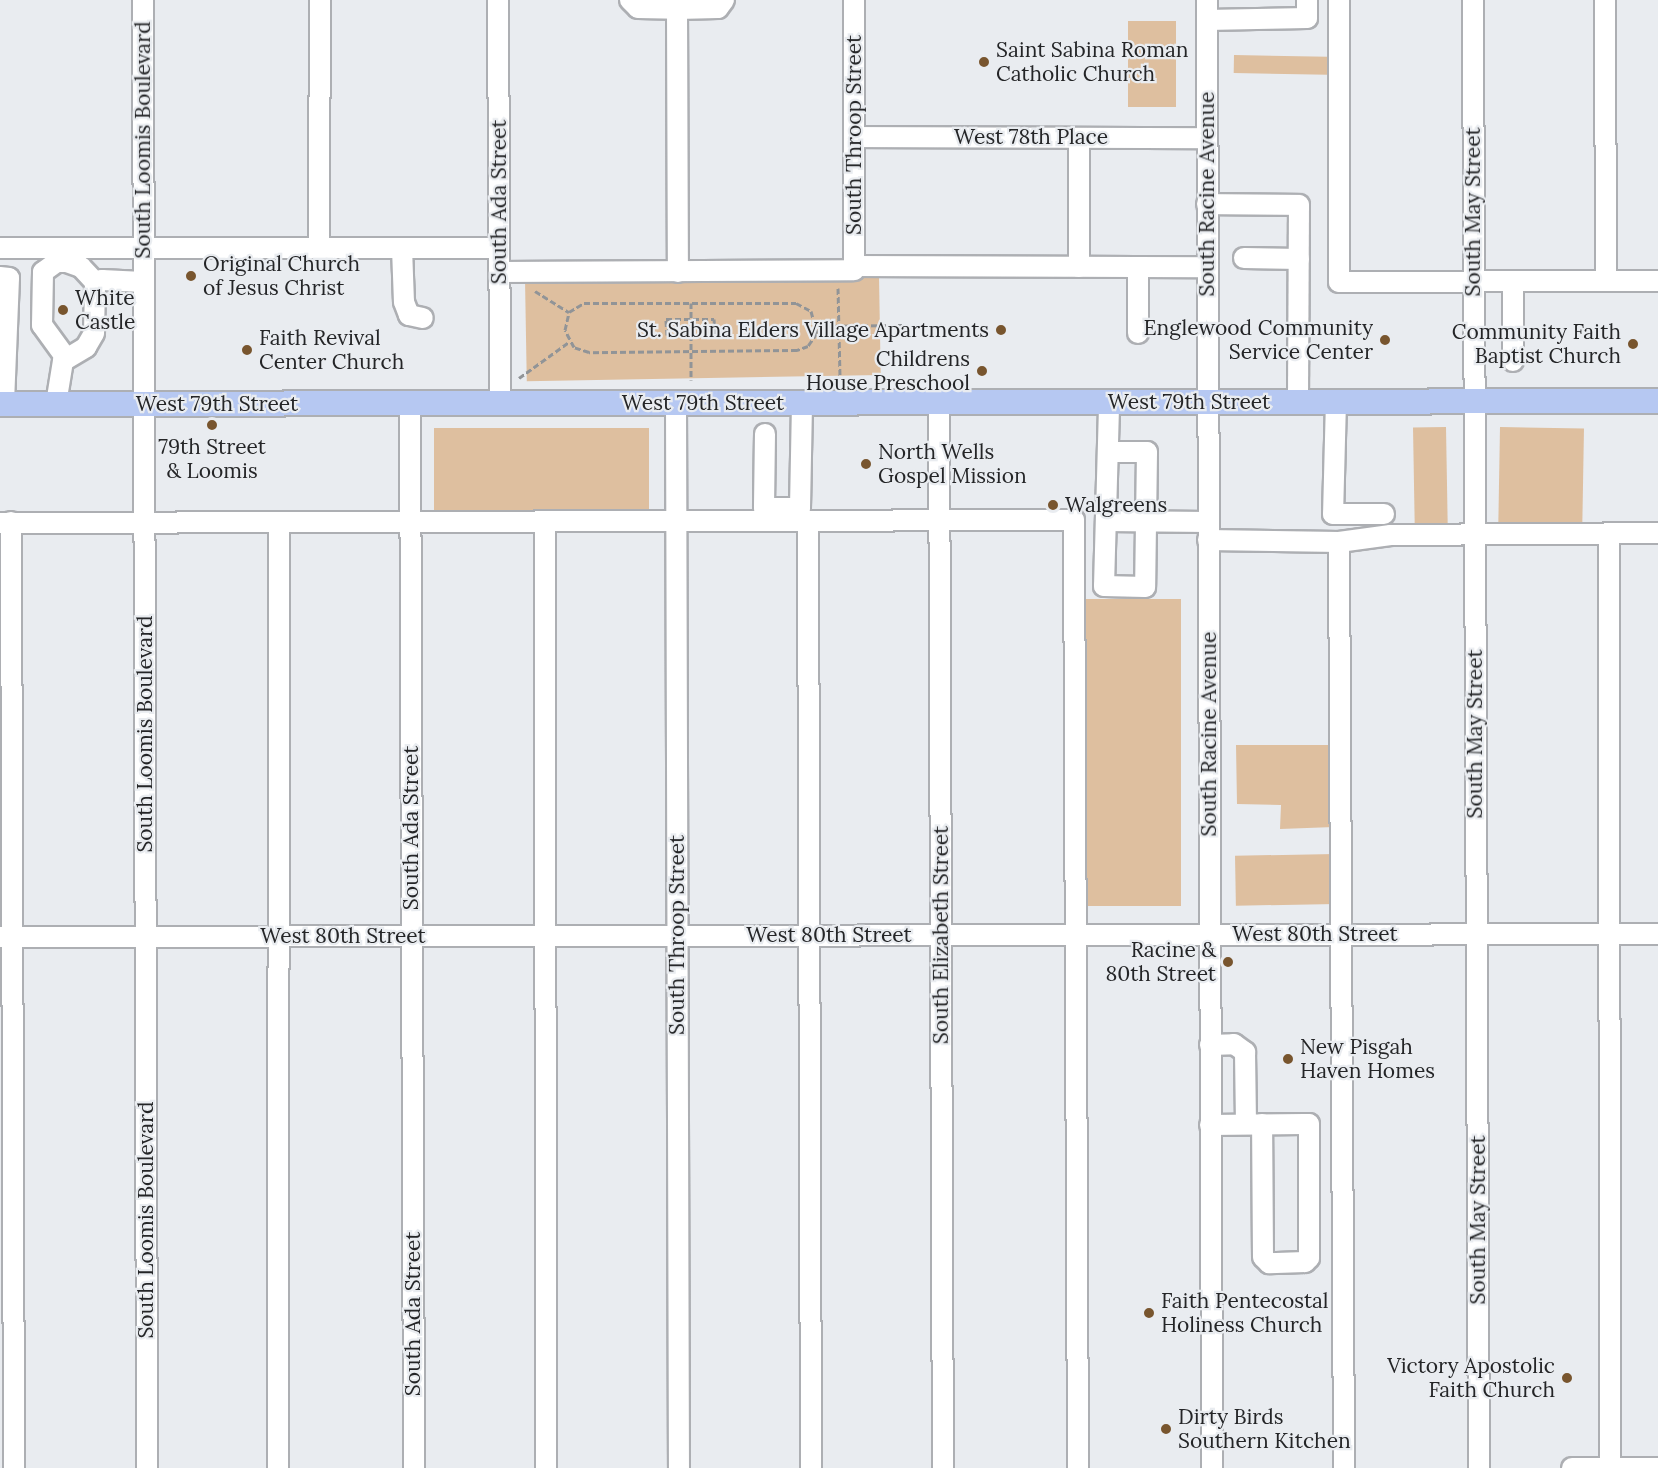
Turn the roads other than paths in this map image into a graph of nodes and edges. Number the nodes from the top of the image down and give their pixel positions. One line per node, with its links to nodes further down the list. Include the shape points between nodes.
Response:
1 (143, 0): 19 (street, South Loomis Boulevard)
2 (320, 0): 20 (street)
3 (498, 0): 22 (street, South Ada Street)
4 (630, 0): 12 (street, via 638,8)
5 (724, 0): 12 (street, via 718,8)
6 (854, 0): 14 (street, South Throop Street)
7 (1207, 0): 13 (street, South Racine Avenue)
8 (1307, 0): 13 (street, via 1307,18)
9 (1339, 0): 36 (street, via 1339,282)
10 (1473, 0): 36 (street, South May Street)
11 (1605, 0): 32 (street)
12 (677, 9): 30 (street)
13 (1207, 20): 16 (street, South Racine Avenue)
14 (855, 137): 15 (street, West 78th Place); 28 (street, South Throop Street)
15 (1079, 138): 16 (street, West 78th Place); 25 (street)
16 (1207, 138): 17 (street, South Racine Avenue)
17 (1207, 204): 24 (street, via 1299,205); 27 (street, South Racine Avenue)
18 (0, 248): 19 (street)
19 (143, 248): 20 (street); 34 (street, South Loomis Boulevard)
20 (319, 248): 21 (street)
21 (402, 248): 22 (street); 38 (street, via 404,303 410,315)
22 (499, 248): 29 (street, South Ada Street)
23 (1244, 258): 24 (street)
24 (1299, 259): 43 (street)
25 (1079, 267): 26 (street); 28 (street)
26 (1138, 267): 27 (street); 39 (street)
27 (1207, 267): 50 (street, South Racine Avenue)
28 (854, 268): 30 (street)
29 (499, 272): 30 (street); 56 (street, South Ada Street)
30 (678, 272)
31 (0, 277): 42 (street, via 9,278)
32 (1606, 281): 33 (street); 37 (street)
33 (1658, 281)
34 (143, 282): 35 (street); 54 (street, South Loomis Boulevard)
35 (96, 283): 40 (street, via 94,333 86,347); 40 (street, via 81,267 67,262 57,262 43,272 42,326)
36 (1473, 283): 37 (street); 45 (street, South May Street)
37 (1513, 283): 41 (street)
38 (423, 318)
39 (1138, 333)
40 (66, 358): 53 (street, via 60,365)
41 (1513, 361)
42 (3, 364): 52 (street)
43 (1298, 401): 44 (main road, West 79th Street); 50 (main road, West 79th Street)
44 (1336, 401): 45 (main road, West 79th Street); 59 (street, via 1333,514)
45 (1473, 401): 46 (main road, West 79th Street); 73 (street, South May Street)
46 (1658, 401)
47 (802, 402): 48 (main road, West 79th Street); 51 (main road, West 79th Street); 57 (street, via 800,508 764,508)
48 (939, 402): 49 (main road, West 79th Street); 61 (street, South Elizabeth Street)
49 (1109, 402): 50 (main road, West 79th Street); 58 (street)
50 (1207, 402): 70 (street, South Racine Avenue)
51 (676, 403): 56 (main road, West 79th Street); 63 (street, South Throop Street)
52 (2, 404): 53 (main road, West 79th Street)
53 (56, 404): 54 (main road, West 79th Street)
54 (143, 404): 55 (main road, West 79th Street); 66 (street, South Loomis Boulevard)
55 (410, 404): 56 (main road, West 79th Street); 68 (street, South Ada Street)
56 (500, 404)
57 (765, 434)
58 (1108, 452): 64 (street); 69 (street, via 1147,452)
59 (1384, 514)
60 (808, 520): 61 (street); 63 (street); 79 (street)
61 (940, 520): 80 (street, South Elizabeth Street); 81 (street, via 1074,520)
62 (545, 521): 63 (street); 68 (street); 86 (street)
63 (676, 521): 87 (street, South Throop Street)
64 (1106, 521): 69 (street); 69 (street, via 1104,586 1145,587)
65 (5, 522): 66 (street); 88 (street)
66 (144, 522): 67 (street); 83 (street, South Loomis Boulevard)
67 (279, 522): 68 (street); 84 (street)
68 (410, 522): 85 (street, South Ada Street)
69 (1146, 522): 70 (street)
70 (1208, 531): 74 (street); 82 (street, South Racine Avenue)
71 (1609, 533): 72 (street); 73 (street); 77 (street)
72 (1658, 533)
73 (1473, 534): 74 (street, via 1391,535); 76 (street, South May Street)
74 (1339, 542): 75 (street)
75 (1342, 934): 76 (street, West 80th Street); 82 (street, West 80th Street); 102 (street)
76 (1476, 934): 77 (street, West 80th Street); 103 (street, South May Street)
77 (1609, 934): 78 (street, West 80th Street); 105 (street)
78 (1658, 934)
79 (809, 935): 80 (street, West 80th Street); 87 (street, West 80th Street); 98 (street)
80 (941, 935): 81 (street, West 80th Street); 99 (street, South Elizabeth Street)
81 (1076, 935): 82 (street, West 80th Street); 100 (street)
82 (1210, 935): 89 (street, South Racine Avenue)
83 (145, 936): 84 (street, West 80th Street); 88 (street, West 80th Street); 93 (street, South Loomis Boulevard)
84 (278, 936): 85 (street, West 80th Street); 94 (street)
85 (412, 936): 86 (street, West 80th Street); 95 (street, South Ada Street)
86 (544, 936): 87 (street, West 80th Street); 96 (street)
87 (677, 936): 97 (street, South Throop Street)
88 (6, 937): 92 (street)
89 (1210, 1045): 90 (street, via 1234,1044 1245,1052); 91 (street, South Racine Avenue)
90 (1254, 1124): 90 (street, via 1310,1127 1309,1258 1305,1262 1269,1263 1263,1257); 91 (street)
91 (1210, 1125): 101 (street, South Racine Avenue)
92 (14, 1468)
93 (147, 1468)
94 (278, 1468)
95 (414, 1468)
96 (546, 1468)
97 (679, 1468)
98 (811, 1468)
99 (943, 1468)
100 (1078, 1468)
101 (1212, 1468)
102 (1344, 1468)
103 (1479, 1468)
104 (1572, 1468): 105 (street)
105 (1610, 1468): 106 (street)
106 (1658, 1468)

